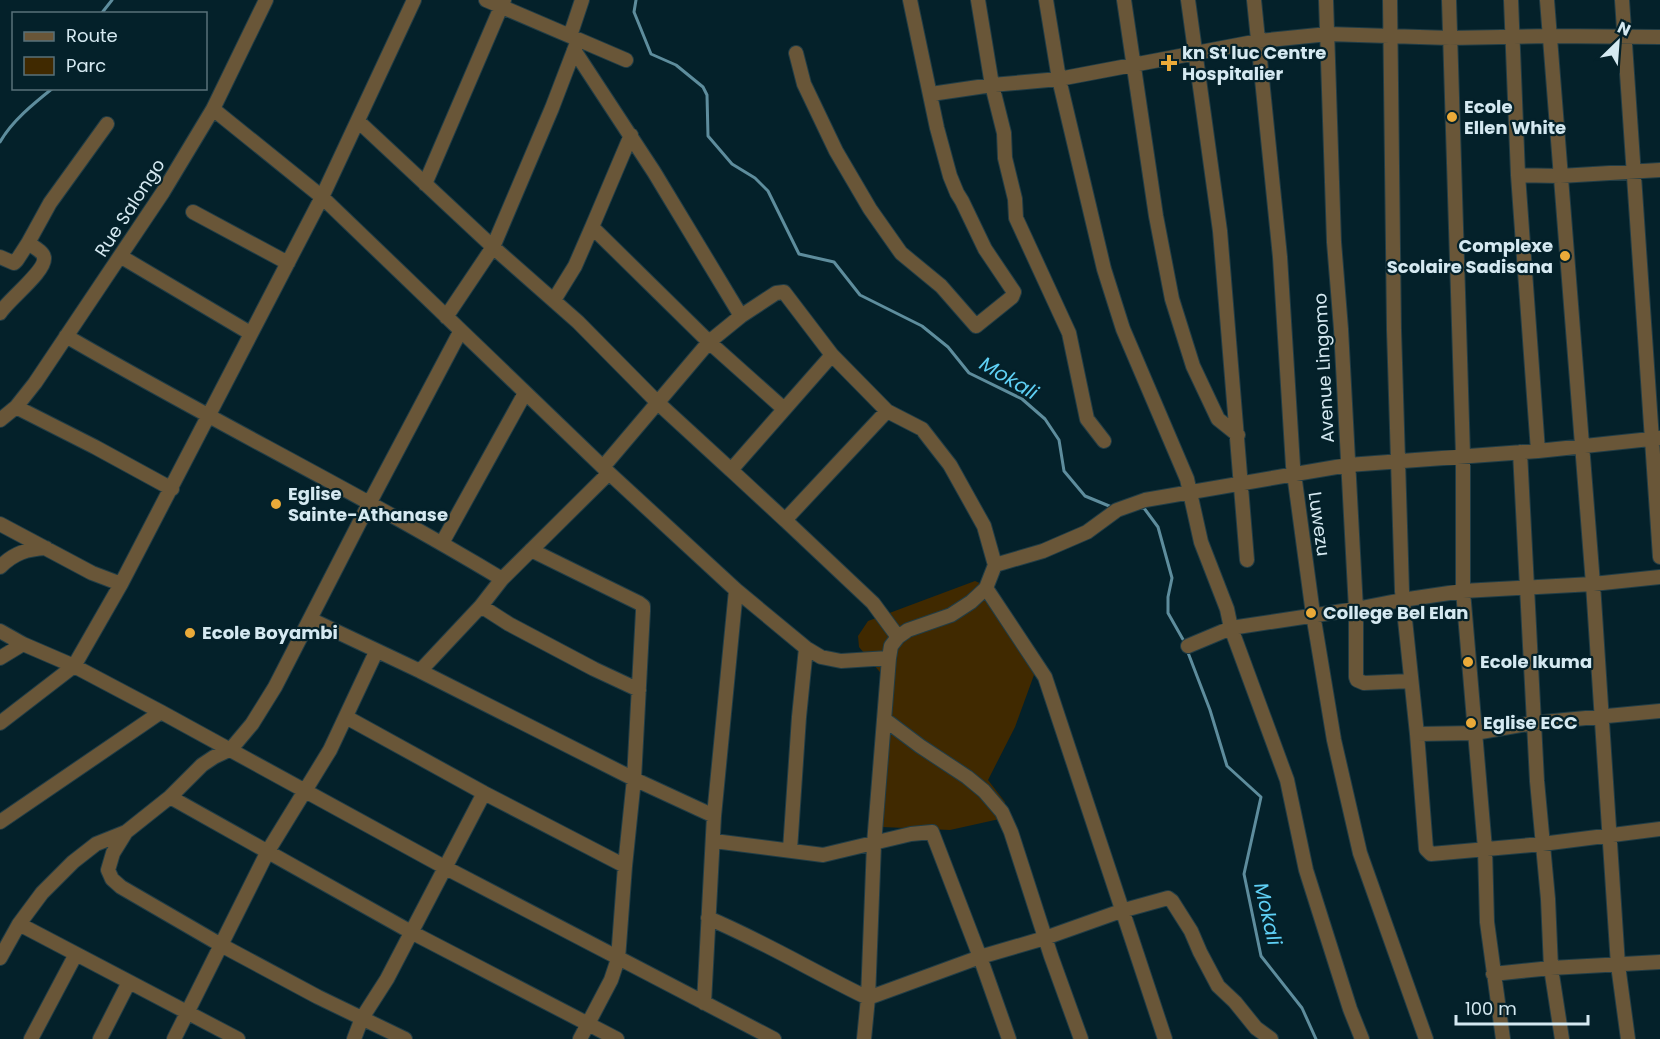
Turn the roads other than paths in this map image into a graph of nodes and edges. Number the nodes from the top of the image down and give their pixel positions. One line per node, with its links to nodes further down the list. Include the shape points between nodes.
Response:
1 (266, 0): 34 (street, Rue Salongo)
2 (414, 0): 35 (street)
3 (486, 0): 17 (street)
4 (582, 0): 26 (street)
5 (910, 0): 33 (street)
6 (978, 0): 32 (street)
7 (1046, 0): 31 (street)
8 (1124, 0): 30 (street)
9 (1188, 0): 28 (street)
10 (1254, 0): 25 (street, Luwezu)
11 (1326, 0): 18 (street, Avenue Lingomo)
12 (1390, 0): 19 (street)
13 (1449, 0): 24 (street)
14 (1511, 0): 20 (street)
15 (1547, 0): 21 (street)
16 (1622, 0): 22 (street)
17 (502, 3): 26 (street); 42 (street)
18 (1328, 34): 19 (street); 25 (street); 75 (street, Avenue Lingomo, via 1334,242)
19 (1391, 35): 24 (street); 74 (street)
20 (1511, 36): 21 (street); 24 (street); 40 (street)
21 (1550, 36): 22 (street); 41 (street)
22 (1624, 37): 23 (street); 39 (street)
23 (1660, 37)
24 (1450, 38): 73 (street)
25 (1259, 40): 28 (street); 78 (street, Luwezu, via 1280,257)
26 (574, 42): 29 (street); 37 (street); 47 (street, via 552,108)
27 (796, 53): 33 (street, via 804,84 870,209 901,254 941,286 976,326 1014,292 985,249 957,193)
28 (1195, 53): 30 (street); 67 (street, via 1220,231)
29 (626, 60)
30 (1132, 65): 31 (street); 67 (street, via 1172,299 1193,366 1218,420)
31 (1059, 79): 32 (street); 81 (street, via 1104,269 1123,329)
32 (992, 85): 33 (street); 69 (street, via 1004,133 1016,218 1069,333 1087,419)
33 (931, 94)
34 (213, 109): 43 (street); 48 (street, Rue Salongo)
35 (358, 120): 42 (street); 43 (street)
36 (107, 124): 46 (street, via 56,194)
37 (631, 135): 45 (street); 53 (street)
38 (1660, 170): 39 (street)
39 (1634, 172): 41 (street); 68 (street)
40 (1518, 175): 41 (street); 71 (street)
41 (1560, 176): 70 (street)
42 (425, 184): 47 (street)
43 (322, 197): 50 (street); 54 (street)
44 (193, 212): 50 (street)
45 (592, 227): 51 (street); 58 (street)
46 (28, 243): 49 (street, via 14,263); 52 (street, via 41,252 45,261)
47 (493, 247): 51 (street); 54 (street)
48 (120, 256): 56 (street); 57 (street, Rue Salongo)
49 (0, 257)
50 (288, 263): 56 (street)
51 (554, 300): 61 (street)
52 (0, 313)
53 (741, 316): 58 (street); 59 (street, via 776,293 784,292)
54 (446, 317): 55 (street)
55 (460, 332): 60 (street); 82 (street)
56 (250, 333): 65 (street)
57 (66, 336): 62 (street, Rue Salongo); 65 (street)
58 (709, 342): 61 (street); 63 (street)
59 (832, 355): 63 (street); 64 (street)
60 (525, 393): 76 (street); 85 (street)
61 (658, 403): 76 (street); 77 (street)
62 (16, 407): 66 (street, Rue Salongo); 80 (street)
63 (783, 409): 77 (street)
64 (887, 411): 83 (street); 91 (street, via 922,429 950,465 984,526)
65 (209, 417): 80 (street); 82 (street)
66 (0, 420)
67 (1238, 435): 79 (street)
68 (1656, 439): 70 (street); 88 (street)
69 (1104, 441)
70 (1581, 447): 71 (street); 95 (street)
71 (1538, 451): 72 (street)
72 (1520, 452): 73 (street); 97 (street)
73 (1463, 455): 74 (street); 99 (street)
74 (1398, 460): 75 (street); 100 (street)
75 (1348, 465): 78 (street); 102 (street, Avenue Lingomo)
76 (606, 470): 87 (street); 98 (street)
77 (732, 470): 83 (street)
78 (1294, 474): 79 (street); 103 (street, Luwezu)
79 (1242, 483): 81 (street); 89 (street)
80 (172, 489): 94 (street)
81 (1191, 491): 91 (street, via 1117,510 1082,534); 105 (street, via 1201,542)
82 (370, 502): 85 (street); 104 (street)
83 (785, 520): 107 (street, via 873,603)
84 (5, 527): 86 (street); 90 (street, via 11,544)
85 (442, 543): 93 (street)
86 (46, 548): 90 (street, via 20,552); 94 (street)
87 (531, 550): 93 (street); 117 (street, via 643,606)
88 (1660, 557)
89 (1247, 560)
90 (4, 562)
91 (995, 565): 96 (street)
92 (1660, 577): 95 (street)
93 (502, 579): 101 (street)
94 (121, 584): 114 (street)
95 (1593, 584): 97 (street); 121 (street)
96 (986, 588): 107 (street, via 951,615); 145 (street, via 1045,677)
97 (1527, 588): 99 (street); 124 (street)
98 (736, 590): 110 (street); 132 (street)
99 (1463, 591): 100 (street); 125 (street)
100 (1402, 600): 102 (street); 116 (street)
101 (481, 606): 115 (street); 117 (street)
102 (1356, 609): 103 (street); 116 (street, Avenue Lingomo, via 1358,680)
103 (1313, 614): 105 (street); 180 (street, Luwezu, via 1334,740 1360,853)
104 (310, 619): 111 (street); 127 (street, via 275,687)
105 (1231, 628): 109 (street); 179 (street, via 1287,780 1306,870)
106 (0, 631): 108 (street)
107 (897, 637): 113 (street)
108 (22, 644): 112 (street); 114 (street)
109 (1188, 646)
110 (806, 648): 113 (street, via 821,657 841,661); 141 (street)
111 (376, 652): 115 (street); 120 (street)
112 (0, 658)
113 (889, 658): 122 (street)
114 (74, 666): 119 (street); 123 (street)
115 (420, 671): 128 (street)
116 (1411, 681): 126 (street)
117 (639, 690): 128 (street)
118 (1660, 711): 121 (street)
119 (161, 712): 127 (street); 133 (street)
120 (346, 717): 129 (street); 130 (street)
121 (1602, 717): 124 (street); 136 (street)
122 (884, 719): 138 (street); 149 (street, via 967,777 1002,812)
123 (0, 723)
124 (1533, 723): 125 (street); 139 (street)
125 (1475, 733): 126 (street); 140 (street)
126 (1417, 734): 140 (street, via 1426,849 1431,854)
127 (231, 749): 129 (street); 131 (street, via 202,765)
128 (634, 780): 132 (street); 143 (street)
129 (306, 790): 142 (street); 144 (street)
130 (484, 793): 143 (street); 144 (street)
131 (170, 797): 135 (street); 142 (street)
132 (714, 816): 137 (street)
133 (0, 822)
134 (1660, 829): 136 (street)
135 (126, 832): 147 (street, via 96,844 73,862 42,893); 150 (street, via 109,861 112,879)
136 (1610, 835): 139 (street); 156 (street)
137 (714, 841): 141 (street); 146 (street)
138 (874, 844): 141 (street, via 823,855); 152 (street, via 932,832); 160 (street)
139 (1542, 844): 140 (street); 157 (street)
140 (1485, 849): 158 (street)
141 (790, 850)
142 (268, 851): 148 (street); 150 (street)
143 (625, 866): 154 (street)
144 (446, 868): 148 (street); 154 (street)
145 (1121, 911): 149 (street); 177 (street); 178 (street, via 1170,899 1218,986)
146 (708, 918): 160 (street); 161 (street)
147 (19, 924): 151 (street); 153 (street)
148 (411, 932): 163 (street); 164 (street)
149 (1045, 938): 152 (street); 176 (street)
150 (220, 945): 162 (street); 163 (street)
151 (76, 954): 159 (street); 165 (street)
152 (980, 957): 160 (street); 175 (street)
153 (0, 958)
154 (618, 959): 161 (street); 164 (street)
155 (1660, 962): 156 (street)
156 (1618, 965): 157 (street); 183 (street)
157 (1551, 968): 158 (street); 182 (street)
158 (1493, 974): 181 (street)
159 (129, 982): 162 (street); 166 (street)
160 (868, 998): 174 (street)
161 (704, 1003): 173 (street)
162 (187, 1012): 167 (street); 168 (street)
163 (362, 1018): 169 (street); 170 (street)
164 (587, 1024): 171 (street); 172 (street)
165 (32, 1039)
166 (100, 1039)
167 (174, 1039)
168 (238, 1039)
169 (354, 1039)
170 (405, 1039)
171 (580, 1039)
172 (617, 1039)
173 (774, 1039)
174 (864, 1039)
175 (1009, 1039)
176 (1081, 1039)
177 (1165, 1039)
178 (1271, 1039)
179 (1362, 1039)
180 (1426, 1039)
181 (1503, 1039)
182 (1562, 1039)
183 (1628, 1039)

